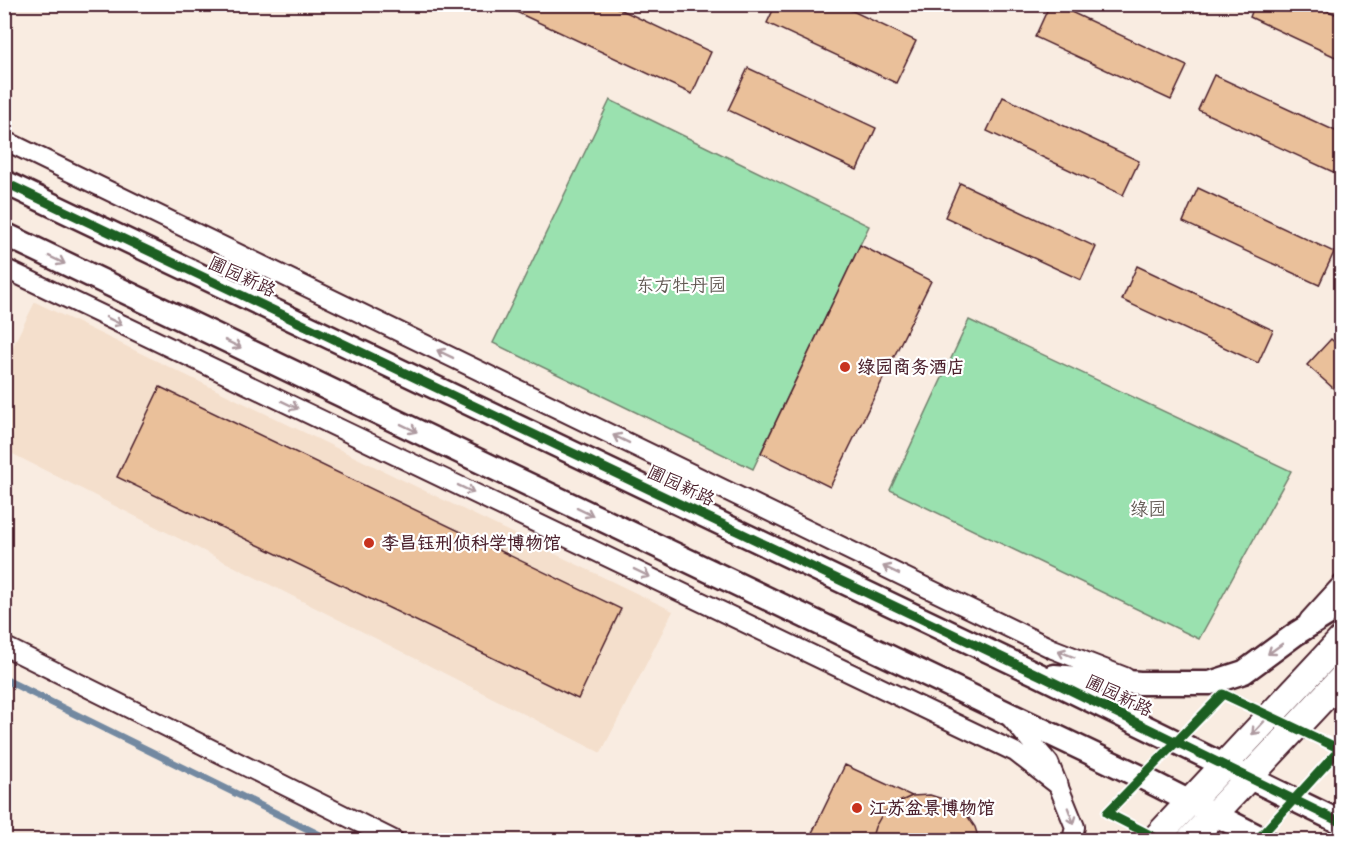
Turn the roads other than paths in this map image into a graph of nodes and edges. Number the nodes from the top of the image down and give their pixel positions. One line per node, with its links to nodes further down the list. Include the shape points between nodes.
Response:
1 (4, 140): 12 (street, one-way to 1, via 1053,649)
2 (4, 182): 10 (street, 圃园新路)
3 (4, 234): 13 (street, one-way to 13)
4 (4, 268): 16 (street, one-way to 16, via 1015,752)
5 (1341, 584): 7 (street)
6 (1341, 605): 7 (street)
7 (1297, 633): 12 (street, one-way to 12, via 1244,672 1210,683)
8 (1341, 639): 14 (main road, one-way to 14)
9 (4, 646): 20 (street)
10 (1039, 675): 12 (street); 14 (street, 圃园新路)
11 (1341, 678): 15 (main road)
12 (1140, 683)
13 (1008, 714): 16 (street, via 1049,763); 17 (street)
14 (1222, 765): 15 (street, 圃园新路); 17 (main road)
15 (1248, 778): 18 (main road); 19 (street, 圃园新路)
16 (1059, 786): 21 (street, one-way to 21, via 1074,827)
17 (1188, 802): 18 (street); 22 (main road)
18 (1214, 815): 23 (main road); 24 (street)
19 (1341, 824)
20 (393, 840)
21 (1072, 840)
22 (1154, 840)
23 (1190, 840)
24 (1265, 840)

